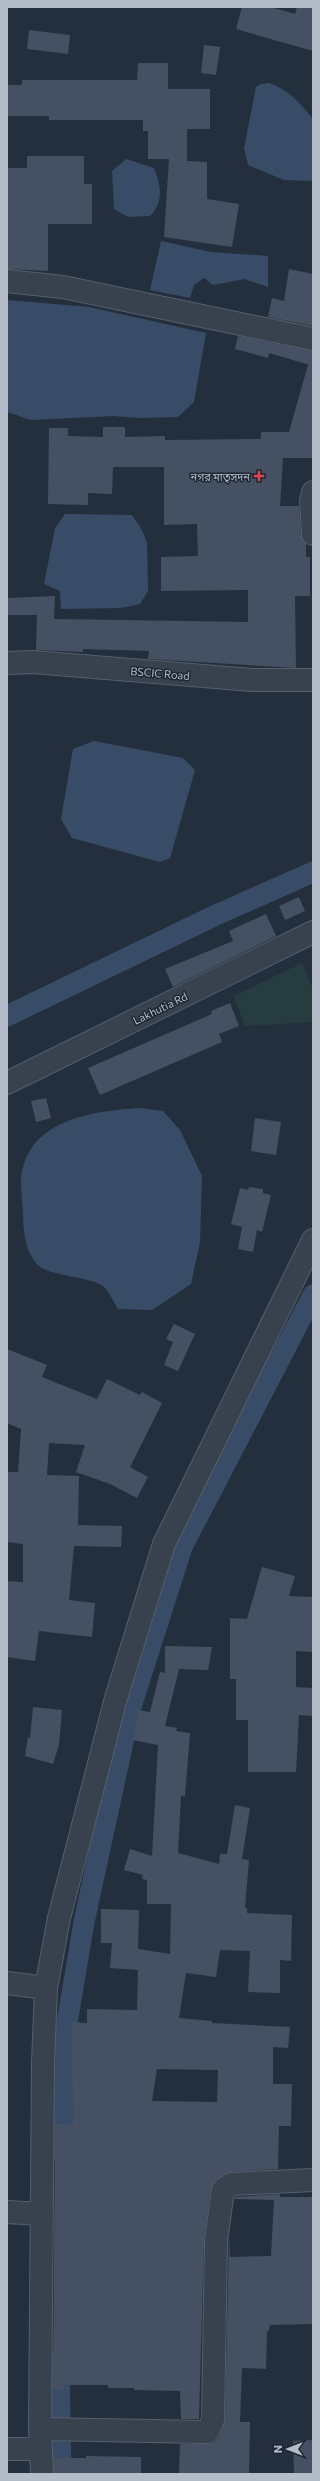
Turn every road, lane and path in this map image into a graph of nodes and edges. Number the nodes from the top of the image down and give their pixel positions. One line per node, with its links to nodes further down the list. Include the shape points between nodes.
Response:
1 (7, 281): 2 (street, via 63,287)
2 (313, 339)
3 (313, 492): 4 (street)
4 (313, 534)
5 (7, 663): 6 (street, BSCIC Road, via 33,662 252,680)
6 (313, 680)
7 (313, 932): 8 (street, Lakhutia Rd)
8 (7, 1083)
9 (313, 1240): 11 (street, via 164,1544 116,1698 82,1824 53,1946)
10 (7, 1983): 11 (street)
11 (46, 1988): 14 (street)
12 (313, 2180): 15 (street, via 231,2184 222,2190 216,2241 213,2420 207,2432 78,2430)
13 (7, 2212): 14 (street)
14 (42, 2214): 15 (street)
15 (41, 2439): 16 (street); 17 (street)
16 (7, 2449)
17 (42, 2474)

